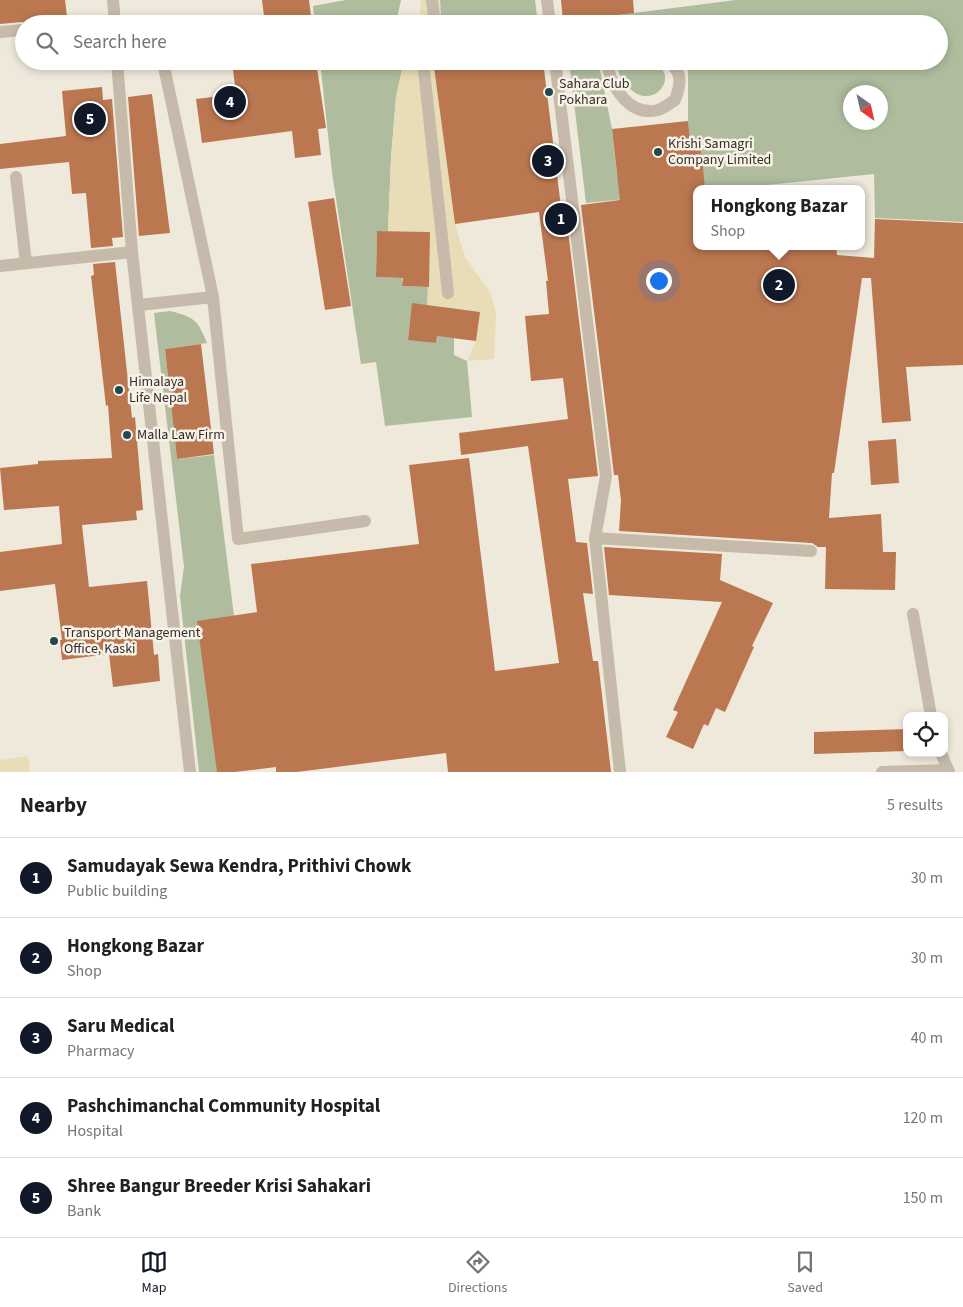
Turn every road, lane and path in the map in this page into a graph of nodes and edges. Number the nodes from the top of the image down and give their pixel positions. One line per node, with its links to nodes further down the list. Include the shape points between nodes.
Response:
1 (113, 0): 4 (street)
2 (432, 0): 5 (street)
3 (547, 0): 6 (street)
4 (114, 15)
5 (434, 15)
6 (549, 15)
7 (15, 31): 8 (street)
8 (0, 32)
9 (119, 70): 16 (street)
10 (165, 70): 20 (street)
11 (424, 70): 19 (street)
12 (556, 70): 23 (street, via 606,476)
13 (610, 70): 14 (street, via 614,86 625,101 641,110 658,110 675,100 681,84)
14 (676, 70)
15 (16, 177): 17 (street)
16 (132, 252): 17 (street); 21 (street)
17 (26, 263): 18 (street)
18 (0, 266)
19 (448, 293)
20 (213, 297): 21 (street); 22 (street, via 238,539)
21 (139, 305): 29 (street)
22 (365, 521)
23 (594, 538): 24 (street); 30 (street)
24 (811, 551)
25 (913, 614): 26 (street)
26 (930, 712)
27 (943, 757): 28 (street)
28 (948, 771): 31 (street)
29 (190, 772)
30 (620, 772)
31 (882, 772)

